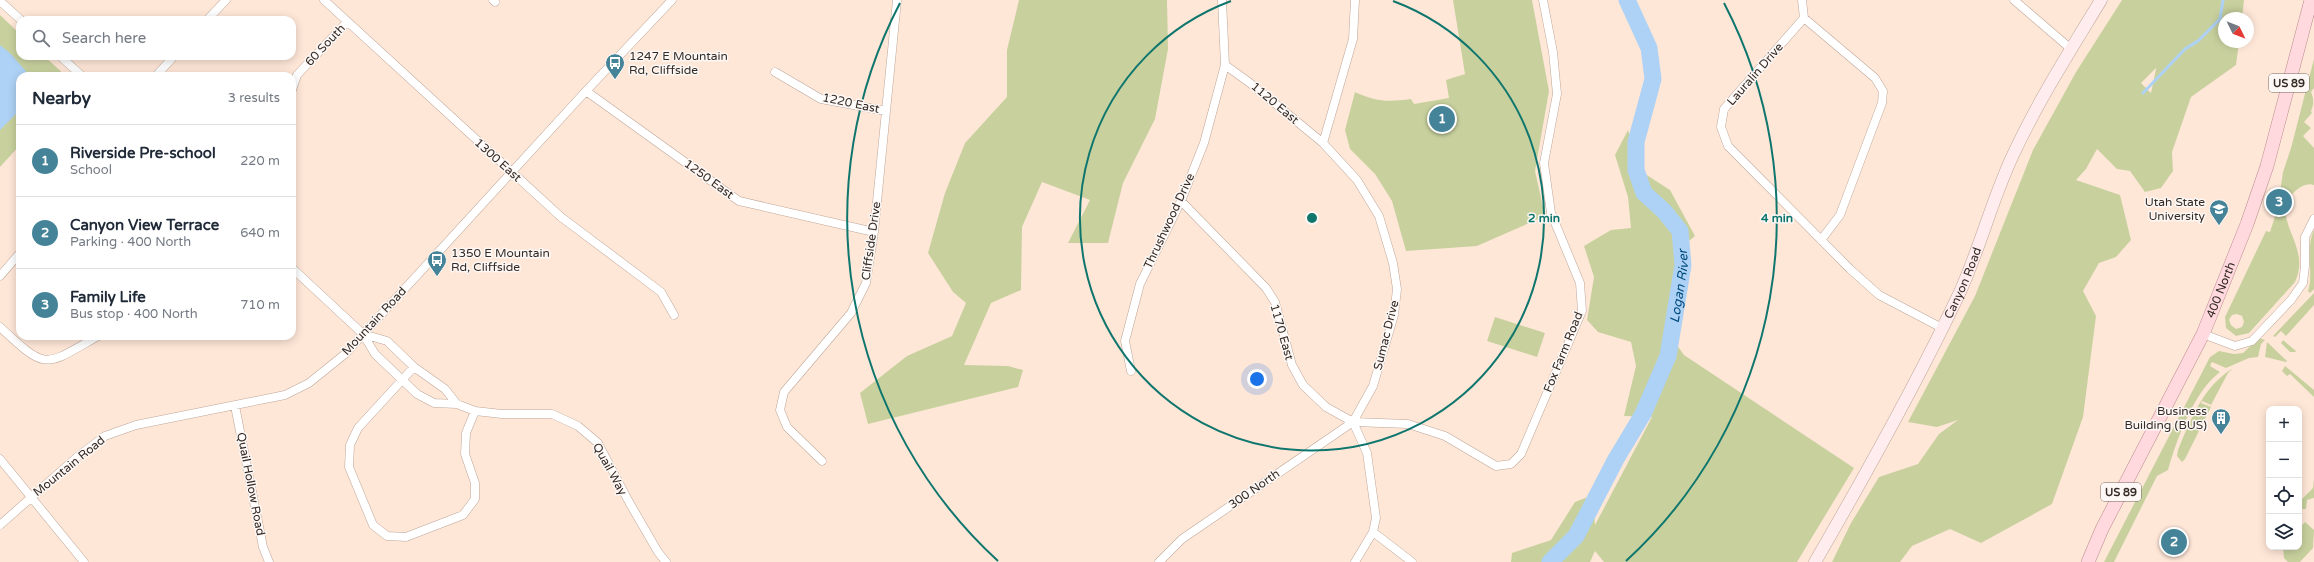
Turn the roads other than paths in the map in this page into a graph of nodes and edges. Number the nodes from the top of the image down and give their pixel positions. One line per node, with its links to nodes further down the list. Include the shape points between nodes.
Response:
1 (226, 0): 14 (street)
2 (324, 0): 16 (street, 1300 East)
3 (672, 0): 25 (street, Mountain Road)
4 (897, 0): 26 (street, Cliffside Drive)
5 (1222, 0): 20 (street, Thrushwood Drive)
6 (1355, 0): 27 (street, via 1353,39)
7 (1543, 0): 48 (street, Fox Farm Road, via 1553,52 1557,94 1544,163 1551,213 1580,282 1582,311 1521,454 1511,464 1496,466 1446,436 1408,424)
8 (1802, 0): 15 (street)
9 (2014, 0): 17 (street)
10 (2101, 0): 17 (street, Canyon Road)
11 (2311, 0): 40 (main road, 400 North / US 89, via 2267,166)
12 (0, 1): 13 (street)
13 (17, 16)
14 (212, 16)
15 (1804, 18): 32 (street, via 1875,78 1883,91 1882,103 1840,215); 32 (street, Lauralin Drive, via 1724,109 1721,127 1728,146)
16 (347, 22): 24 (street, 60 South); 28 (street, 1300 East)
17 (2071, 48): 38 (street, Canyon Road, via 2045,91 2012,156 1960,291)
18 (64, 60): 21 (street)
19 (170, 60): 22 (street)
20 (1226, 65): 27 (street, 1120 East); 29 (street, Thrushwood Drive, via 1204,143)
21 (78, 72)
22 (160, 72)
23 (775, 72): 26 (street, 1220 East, via 821,99)
24 (296, 78)
25 (586, 91): 28 (street, Mountain Road); 31 (street, 1250 East, via 739,201)
26 (886, 111): 31 (street, Cliffside Drive)
27 (1323, 143): 48 (street, Sumac Drive, via 1357,180 1379,216 1393,263 1397,289 1394,315 1373,386)
28 (511, 172): 36 (street, 1300 East, via 561,217 661,292); 39 (street, Mountain Road)
29 (1182, 201): 43 (street, Thrushwood Drive, via 1140,284 1125,341); 48 (street, 1170 East, via 1266,288 1275,302 1292,365 1303,385 1326,407)
30 (2314, 219): 40 (street, via 2305,237 2306,266 2303,283 2291,300 2252,341 2235,346)
31 (874, 232): 50 (street, Cliffside Drive, via 866,283 851,313 784,392 780,410 787,427)
32 (1821, 240): 38 (street, Lauralin Drive, via 1879,295)
33 (16, 258): 35 (street)
34 (296, 272): 39 (street)
35 (0, 276)
36 (674, 315)
37 (0, 327): 41 (street, via 29,354 43,361 57,360)
38 (1942, 328): 60 (street, Canyon Road, via 1862,482)
39 (363, 334): 42 (street, Quail Way, via 387,342); 44 (street, Quail Way, via 375,354); 46 (street, Mountain Road, via 345,354 309,382 285,395)
40 (2203, 334): 61 (main road, 400 North / US 89, via 2102,529)
41 (91, 340)
42 (414, 367): 44 (street); 45 (street, Quail Way, via 445,389)
43 (1131, 371)
44 (402, 380): 45 (street, Quail Way, via 417,394 434,402); 47 (street, via 358,428 350,445 349,467 373,525 387,536 406,537 463,515 475,499 475,483 465,454 466,433)
45 (457, 404): 47 (street, Quail Way)
46 (235, 406): 51 (street, Mountain Road, via 136,425 105,436); 55 (street, Quail Hollow Road, via 263,547)
47 (475, 411): 56 (street, Quail Way, via 552,414 578,426 598,443 628,502)
48 (1353, 422): 53 (street, via 1366,452 1376,518); 57 (street, 300 North, via 1182,539)
49 (0, 459): 51 (street)
50 (822, 461)
51 (31, 498): 52 (street, Mountain Road); 54 (street)
52 (0, 525)
53 (1373, 532): 58 (street); 59 (street)
54 (84, 562)
55 (269, 562)
56 (666, 562)
57 (1159, 562)
58 (1355, 562)
59 (1412, 562)
60 (1815, 562)
61 (2088, 562)

